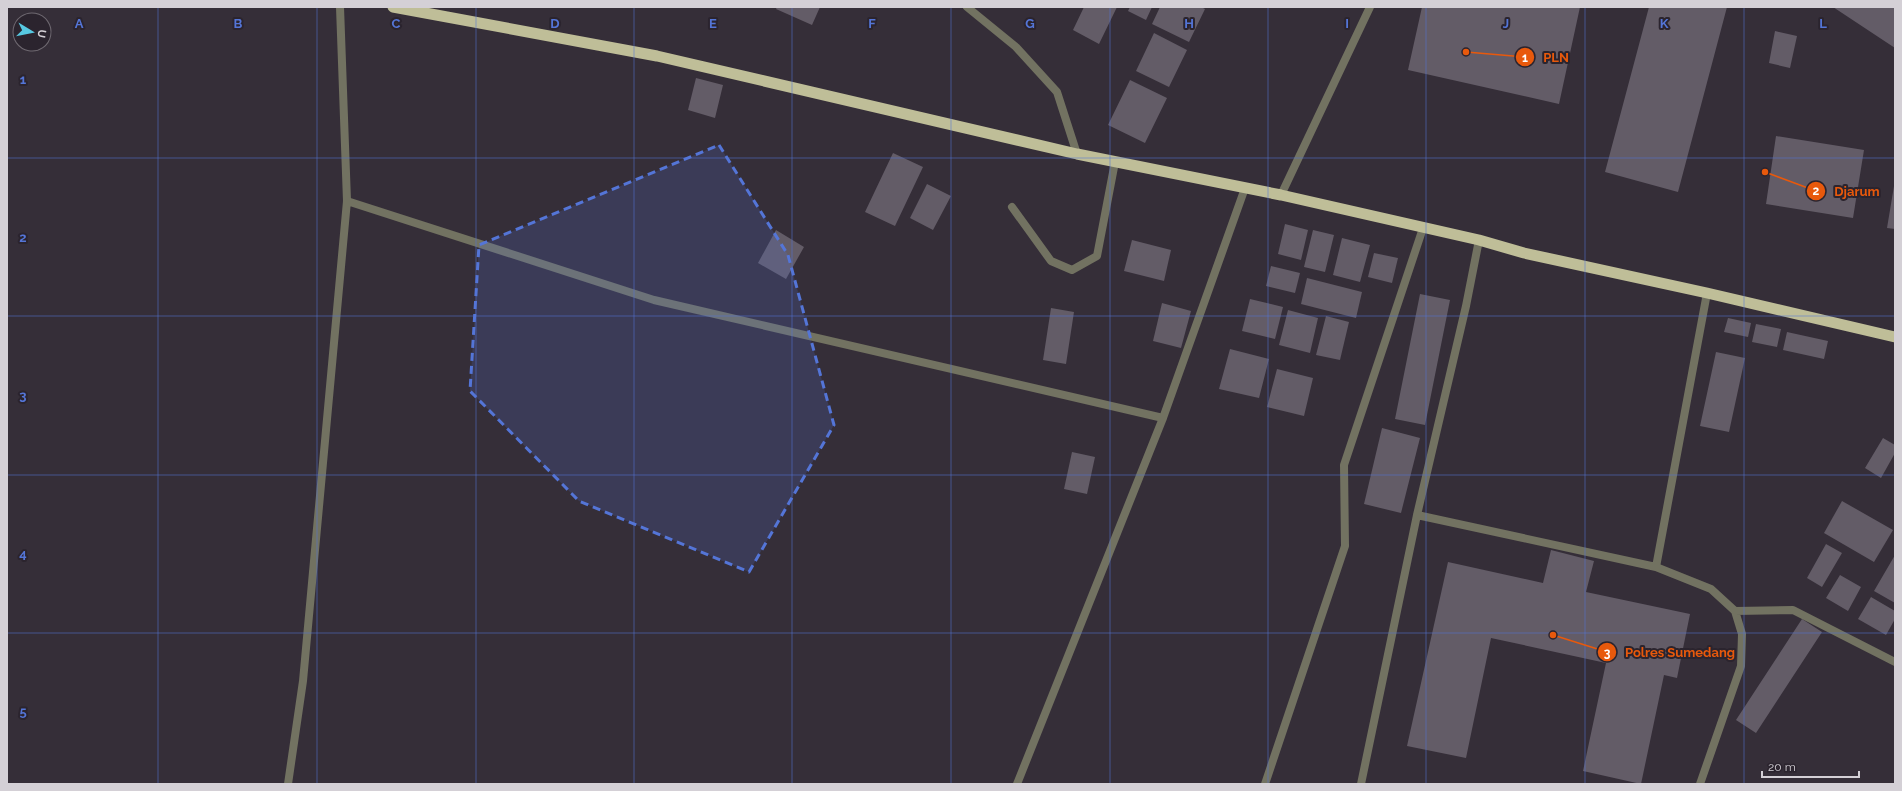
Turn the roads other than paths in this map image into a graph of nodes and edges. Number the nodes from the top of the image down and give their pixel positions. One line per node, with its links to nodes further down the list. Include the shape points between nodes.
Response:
1 (340, 7): 9 (street)
2 (393, 7): 5 (highway, via 657,56)
3 (967, 7): 5 (street, via 1016,47 1057,92)
4 (1370, 7): 8 (street)
5 (1077, 154): 6 (highway)
6 (1115, 162): 7 (highway); 10 (street, via 1096,256 1072,270 1052,261)
7 (1245, 188): 8 (highway); 15 (street)
8 (1281, 195): 11 (highway)
9 (347, 200): 15 (street, via 654,300); 20 (street, via 303,681)
10 (1012, 207)
11 (1423, 228): 12 (highway); 22 (street, via 1344,465 1345,546)
12 (1479, 240): 13 (highway, via 1524,253); 16 (street)
13 (1707, 293): 14 (highway); 17 (street)
14 (1895, 337)
15 (1163, 418): 21 (street)
16 (1417, 515): 17 (street); 23 (street)
17 (1656, 567): 18 (street, via 1711,589)
18 (1735, 611): 19 (street, via 1793,610); 24 (street, via 1742,634 1741,666)
19 (1895, 662)
20 (288, 784)
21 (1018, 784)
22 (1265, 784)
23 (1361, 784)
24 (1700, 784)

